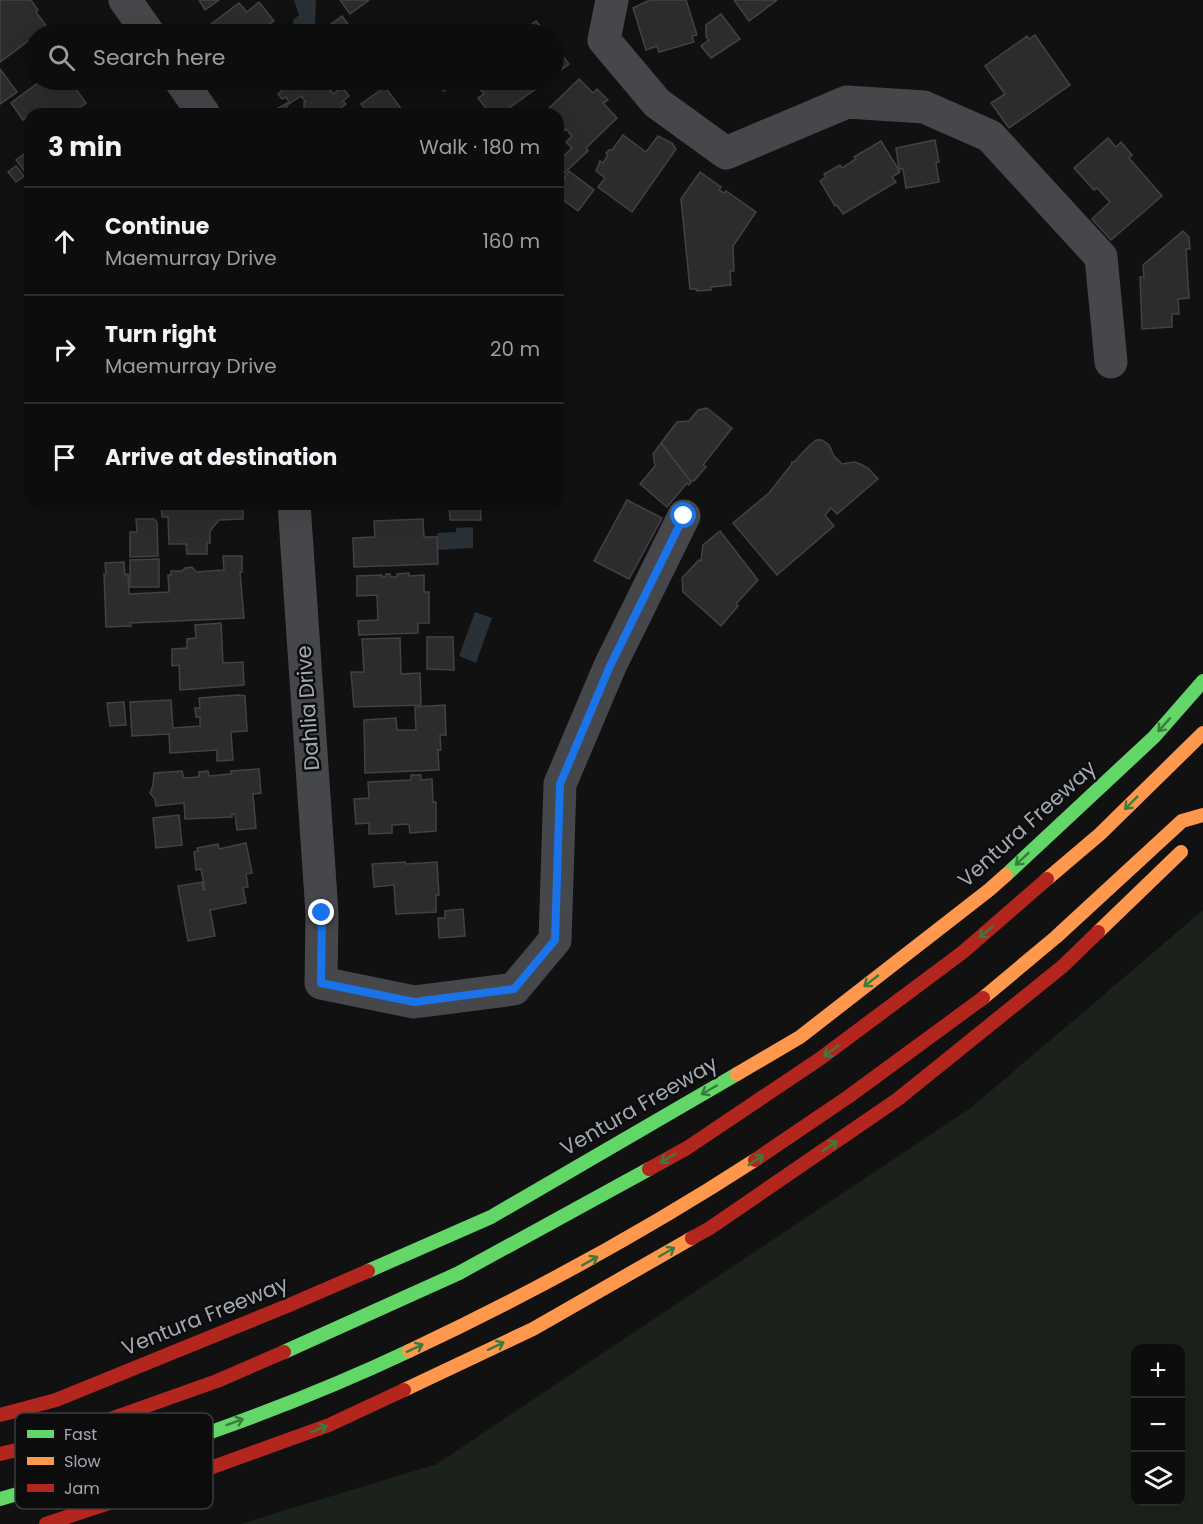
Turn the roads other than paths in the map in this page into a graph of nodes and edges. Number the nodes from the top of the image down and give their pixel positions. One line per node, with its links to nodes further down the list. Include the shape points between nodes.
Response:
1 (125, 0): 3 (street)
2 (612, 0): 6 (street, via 604,40 657,103 726,153 847,102 924,107 990,136 1101,257)
3 (142, 24)
4 (187, 90): 5 (street)
5 (200, 108)
6 (1112, 363)
7 (294, 510): 8 (street, Dahlia Drive, via 322,913 321,983 414,1002 514,989 555,940 560,784 610,666)
8 (684, 516)
9 (1203, 681): 14 (highway, Ventura Freeway, one-way to 14, via 1154,737 989,890 800,1037 491,1217 56,1400)
10 (1203, 733): 13 (highway, one-way to 13, via 1100,834 963,952 821,1058 687,1148 459,1273 341,1329 217,1381)
11 (1203, 815): 15 (highway, one-way to 11, via 395,1358 498,1309 595,1258 747,1166 835,1108 1011,976 1182,821)
12 (1195, 839): 18 (highway, one-way to 12, via 329,1425 533,1329 710,1228 898,1100 1063,966)
13 (127, 1413)
14 (0, 1415)
15 (213, 1430)
16 (15, 1450): 17 (highway, one-way to 17)
17 (0, 1454)
18 (213, 1467)
19 (15, 1495): 20 (highway, one-way to 19)
20 (0, 1499)
21 (91, 1509): 22 (highway, one-way to 21)
22 (46, 1524)

